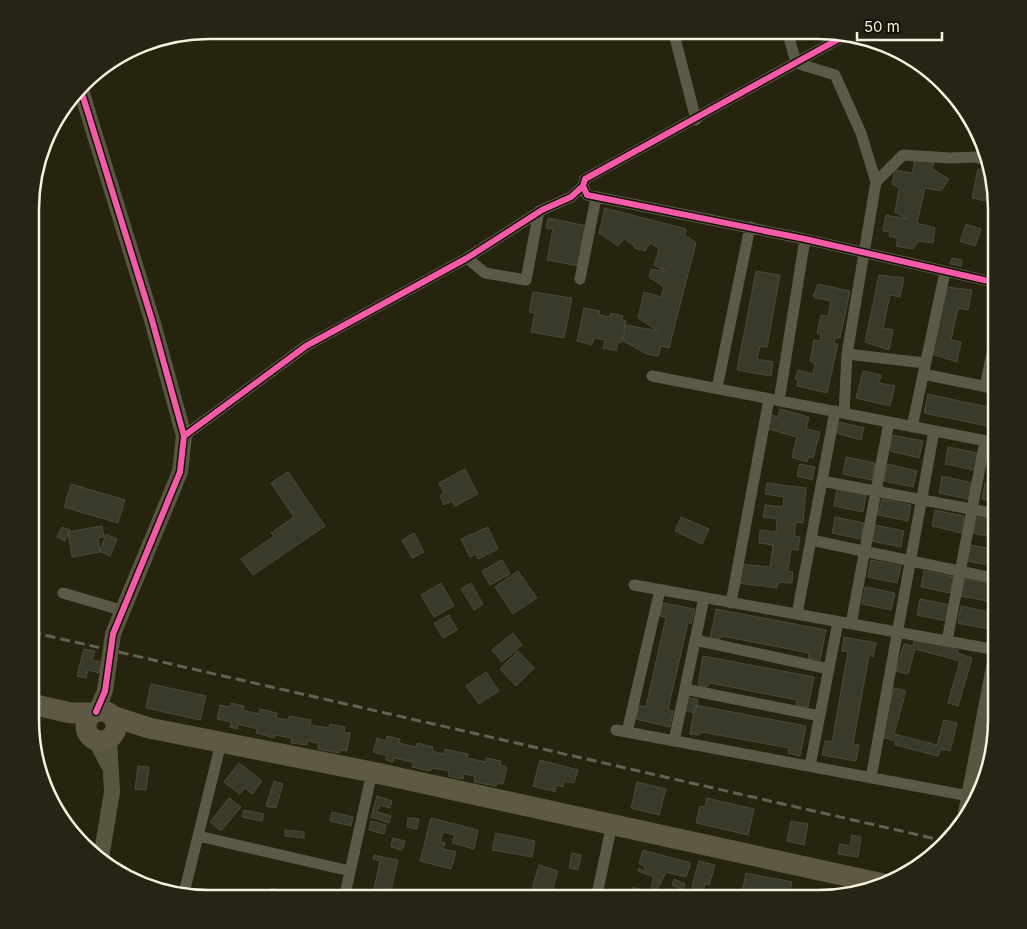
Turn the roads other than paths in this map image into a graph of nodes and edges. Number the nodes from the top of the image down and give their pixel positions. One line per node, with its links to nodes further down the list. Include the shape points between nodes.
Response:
1 (675, 39): 6 (street)
2 (789, 39): 4 (street)
3 (837, 40): 4 (street)
4 (796, 63): 6 (street); 10 (street, via 835,75 861,134)
5 (83, 95): 31 (street)
6 (696, 120): 11 (street, via 585,179)
7 (979, 155): 8 (street)
8 (976, 157): 9 (street); 10 (street, via 903,155)
9 (980, 158)
10 (876, 182): 16 (street)
11 (583, 186): 12 (street, via 586,196); 13 (street, via 571,197)
12 (596, 198): 14 (street); 19 (street)
13 (539, 212): 17 (street); 17 (street, via 526,280 485,273)
14 (750, 227): 15 (street); 25 (street)
15 (805, 239): 16 (street); 26 (street)
16 (864, 254): 18 (street); 21 (street)
17 (467, 258): 31 (street, via 306,346)
18 (945, 272): 20 (street); 22 (street)
19 (580, 279)
20 (988, 281)
21 (847, 354): 22 (street); 27 (street)
22 (924, 368): 24 (street); 29 (street)
23 (652, 376): 25 (street)
24 (988, 387)
25 (717, 388): 26 (street)
26 (774, 400): 27 (street); 48 (street)
27 (839, 412): 28 (street); 34 (street)
28 (889, 422): 29 (street); 35 (street)
29 (912, 427): 30 (street)
30 (934, 431): 32 (street); 36 (street)
31 (184, 436): 49 (street, via 180,472)
32 (985, 441): 33 (street); 37 (street)
33 (988, 442)
34 (822, 480): 35 (street); 39 (street)
35 (876, 491): 36 (street); 40 (street)
36 (922, 500): 37 (street); 41 (street)
37 (972, 509): 38 (street); 42 (street)
38 (988, 512)
39 (811, 540): 40 (street); 50 (street)
40 (864, 551): 41 (street); 52 (street)
41 (912, 561): 42 (street); 53 (street)
42 (960, 572): 43 (street); 55 (street)
43 (988, 577)
44 (634, 586): 45 (street)
45 (660, 590): 47 (street); 63 (street, via 622,731)
46 (63, 593): 49 (street)
47 (704, 598): 48 (street); 54 (street)
48 (731, 603): 50 (street)
49 (121, 610): 62 (street, via 109,650)
50 (797, 614): 51 (street)
51 (838, 622): 52 (street); 57 (street)
52 (851, 624): 53 (street)
53 (899, 632): 55 (street); 67 (street)
54 (695, 640): 57 (street); 58 (street)
55 (947, 641): 56 (street)
56 (988, 648)
57 (829, 669): 61 (street)
58 (685, 689): 61 (street); 63 (street)
59 (988, 697): 68 (street)
60 (39, 716): 62 (highway, via 71,726)
61 (820, 716): 65 (street)
62 (102, 725): 64 (highway); 66 (highway, via 149,728); 71 (street, via 112,792)
63 (674, 741): 65 (street)
64 (220, 751): 66 (highway); 70 (street)
65 (810, 766): 67 (street)
66 (371, 777): 69 (highway); 72 (street)
67 (871, 778): 68 (street)
68 (969, 796)
69 (610, 829): 73 (highway); 74 (highway); 77 (street)
70 (198, 836): 72 (street); 75 (street)
71 (102, 852)
72 (350, 871): 76 (street)
73 (870, 881)
74 (856, 885)
75 (185, 889)
76 (346, 890)
77 (598, 890)

